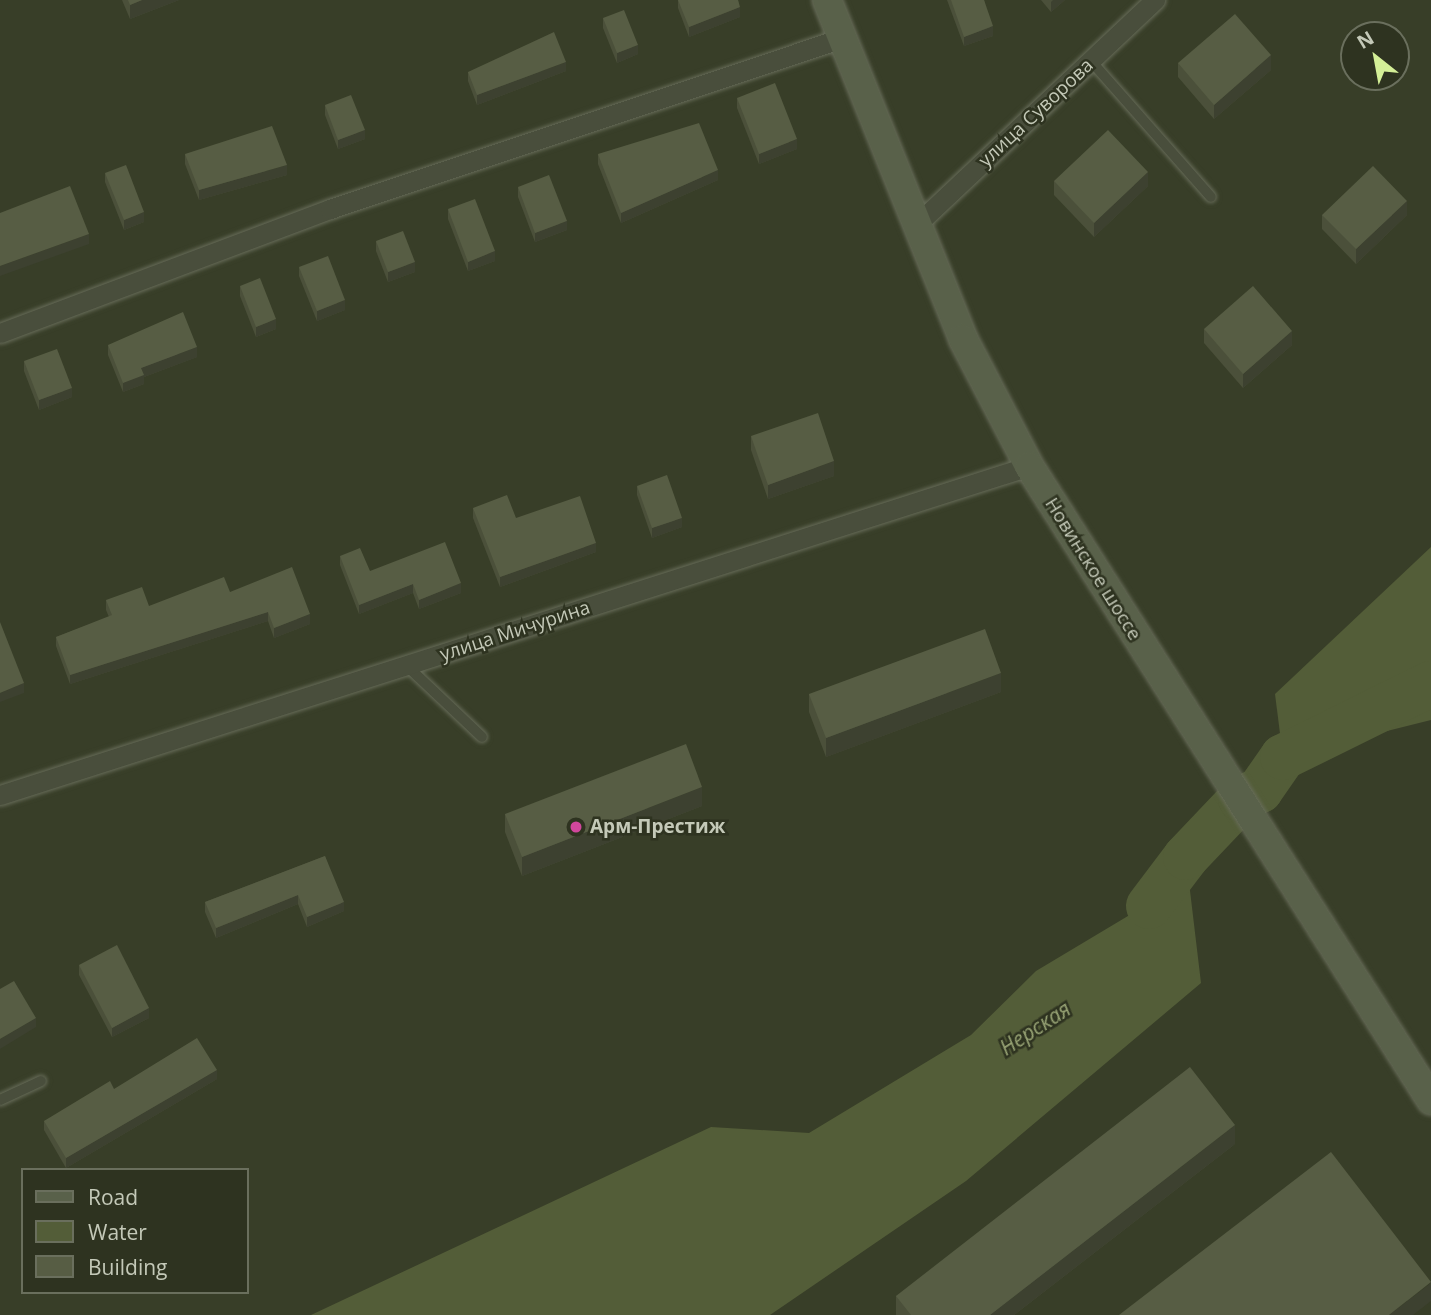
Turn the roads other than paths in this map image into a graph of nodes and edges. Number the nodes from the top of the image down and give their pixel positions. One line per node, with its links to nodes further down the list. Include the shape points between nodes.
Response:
1 (827, 0): 3 (street, Новинское шоссе)
2 (1155, 0): 4 (street, улица Суворова)
3 (842, 38): 6 (street, Новинское шоссе); 7 (street, via 330,209)
4 (1091, 61): 5 (lane); 6 (street, улица Суворова)
5 (1211, 197)
6 (915, 226): 8 (street, Новинское шоссе, via 963,339)
7 (0, 332)
8 (1030, 466): 9 (street, улица Мичурина); 14 (street, Новинское шоссе)
9 (407, 666): 10 (lane); 11 (street, улица Мичурина)
10 (482, 737)
11 (0, 795)
12 (41, 1081): 13 (lane)
13 (0, 1100)
14 (1431, 1100)

